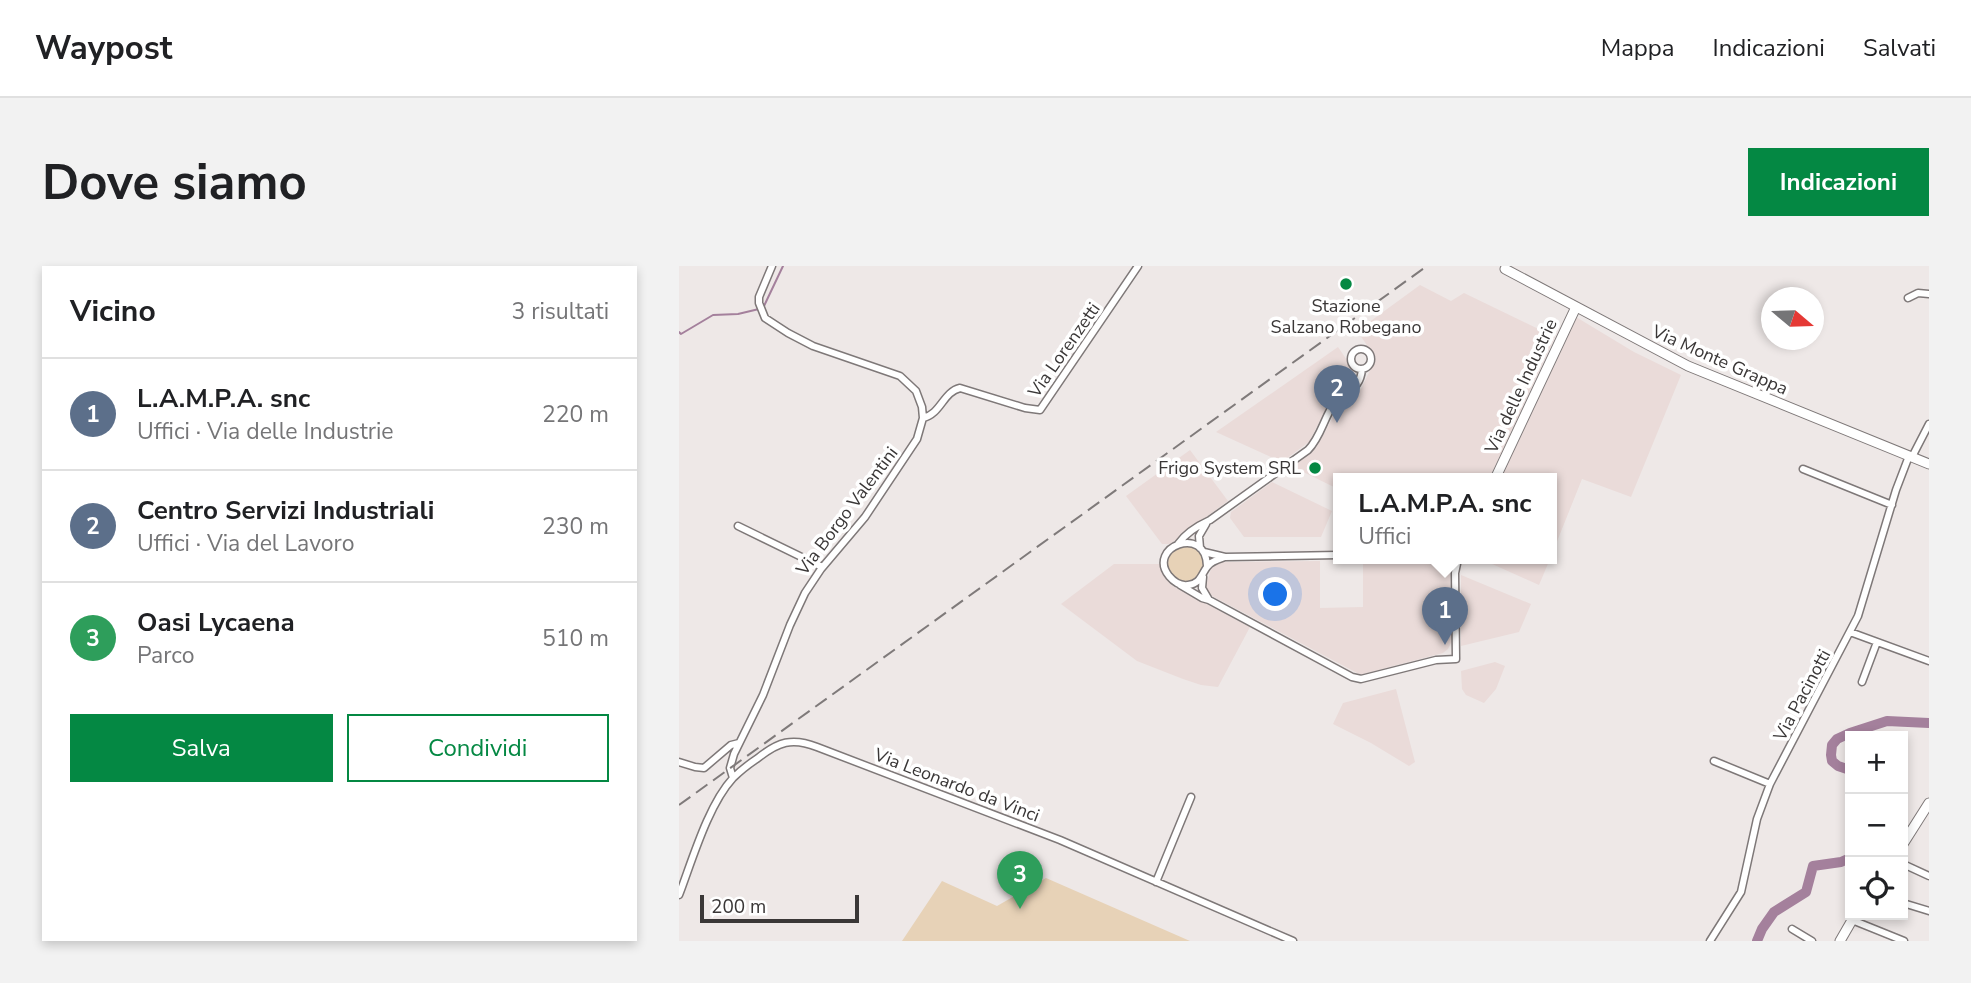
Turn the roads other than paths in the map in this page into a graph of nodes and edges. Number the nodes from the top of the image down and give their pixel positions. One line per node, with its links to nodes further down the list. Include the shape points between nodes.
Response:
1 (772, 266): 8 (street, via 761,290 762,315 813,345 905,379 918,396)
2 (1138, 266): 8 (street, Via Lorenzetti, via 1040,410 957,389)
3 (1506, 269): 6 (street, Via Monte Grappa)
4 (1929, 294): 5 (street)
5 (1908, 298)
6 (1576, 307): 10 (street, Via Monte Grappa, via 1706,374); 13 (street, Via delle Industrie)
7 (1362, 369): 15 (street, via 1359,383 1336,402 1311,447)
8 (923, 418): 23 (street, Via Borgo Valentini, via 920,433 903,461 865,517)
9 (1929, 424): 10 (street, Via Pacinotti)
10 (1911, 457): 11 (street, Via Monte Grappa); 14 (street, Via Pacinotti)
11 (1929, 464)
12 (1803, 469): 14 (street)
13 (1498, 473)
14 (1892, 505): 27 (street, Via Pacinotti)
15 (1210, 520): 17 (street); 18 (street, via 1199,536)
16 (738, 526): 23 (street)
17 (1178, 544): 18 (street, via 1190,543); 25 (street, via 1169,550 1164,563 1170,578)
18 (1201, 550): 20 (street); 22 (street)
19 (1333, 555): 20 (street)
20 (1226, 557): 22 (street)
21 (1457, 564): 26 (street, via 1456,659 1366,679 1357,679)
22 (1207, 566): 24 (street)
23 (822, 567): 31 (street, Via Borgo Valentini, via 800,602)
24 (1203, 576): 25 (street); 26 (street, via 1203,591)
25 (1181, 585): 26 (street)
26 (1209, 600)
27 (1850, 632): 28 (street); 35 (street, Via Pacinotti)
28 (1877, 642): 29 (street); 30 (street)
29 (1929, 660)
30 (1861, 682)
31 (739, 743): 32 (street, via 704,768); 34 (street, Via Borgo Valentini, via 730,765)
32 (679, 761)
33 (1714, 761): 35 (street)
34 (733, 778): 41 (street, Via Leonardo da Vinci, via 776,746 802,742 1060,840); 42 (street, Via Leonardo da Vinci, via 711,815)
35 (1770, 784): 49 (street, Via Pacinotti, via 1741,892)
36 (1191, 797): 41 (street)
37 (1929, 803): 38 (street)
38 (1908, 837)
39 (1908, 866): 40 (street)
40 (1929, 876)
41 (1156, 882): 48 (street, Via Leonardo da Vinci)
42 (679, 895)
43 (1908, 905): 44 (street)
44 (1929, 911)
45 (1853, 920): 51 (street)
46 (1858, 920): 52 (street)
47 (1792, 929): 50 (street)
48 (1293, 941)
49 (1710, 941)
50 (1812, 941)
51 (1840, 941)
52 (1904, 941)

